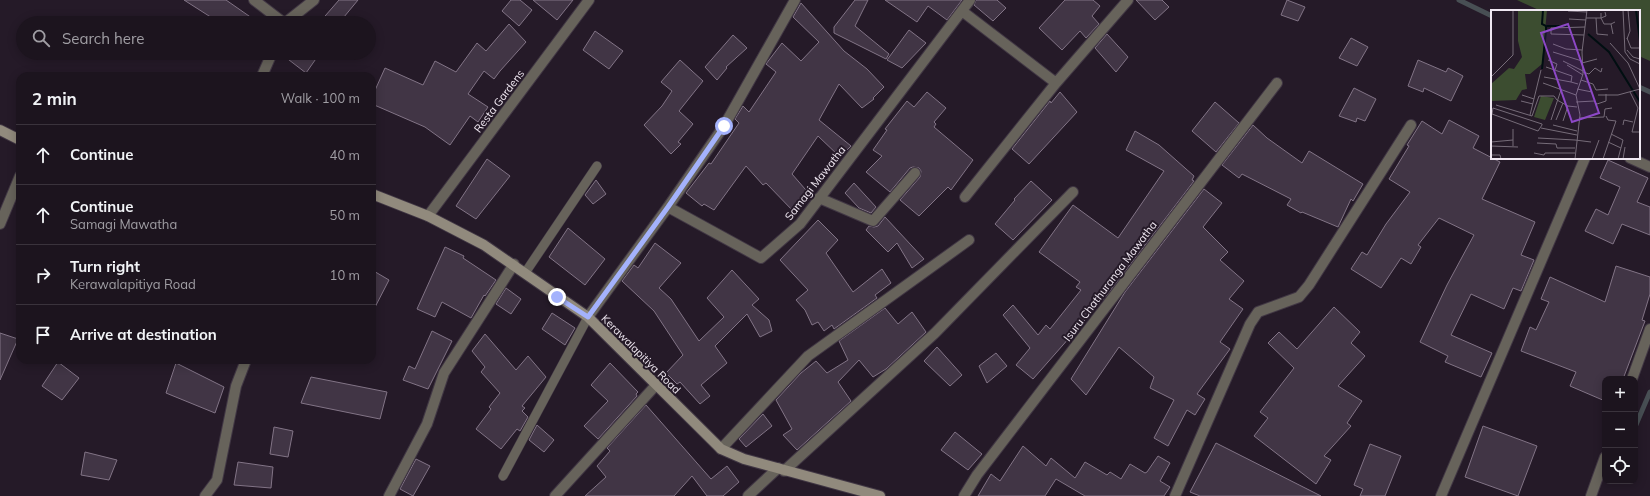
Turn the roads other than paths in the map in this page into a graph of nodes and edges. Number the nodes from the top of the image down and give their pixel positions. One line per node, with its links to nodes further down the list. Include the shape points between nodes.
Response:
1 (254, 0): 8 (street)
2 (314, 0): 9 (street)
3 (795, 0): 27 (street, via 724,126)
4 (970, 0): 7 (street, Samagi Mawatha)
5 (1128, 0): 12 (street)
6 (588, 1): 28 (street, Resta Gardens)
7 (962, 12): 12 (street); 26 (street, Samagi Mawatha)
8 (275, 16)
9 (293, 16)
10 (269, 60): 11 (street)
11 (264, 72)
12 (1056, 83): 25 (street)
13 (1277, 83): 47 (street, Isuru Chathuranga Mawatha, via 977,475)
14 (1411, 125): 48 (street, via 1309,285 1299,297 1258,312 1250,324)
15 (0, 130): 16 (street)
16 (16, 138)
17 (1585, 159): 49 (street)
18 (1632, 159): 20 (street)
19 (597, 166): 32 (lane)
20 (1650, 167)
21 (915, 173): 26 (street, via 873,221)
22 (16, 186): 29 (street)
23 (1073, 192): 40 (street, via 935,333)
24 (376, 196): 28 (street, Kerawalapitiya Road)
25 (965, 197)
26 (819, 198): 27 (street, Samagi Mawatha, via 800,224 761,258)
27 (668, 207): 33 (street)
28 (428, 216): 31 (street, Kerawalapitiya Road, via 484,244)
29 (0, 224)
30 (969, 240): 38 (street, via 808,356)
31 (514, 264): 32 (street, Kerawalapitiya Road); 43 (street, via 444,373 427,424)
32 (525, 273): 33 (street, Kerawalapitiya Road)
33 (588, 317): 37 (street, Kerawalapitiya Road); 41 (lane)
34 (1650, 329): 36 (street)
35 (244, 364): 42 (street, via 236,386 217,480)
36 (1633, 376)
37 (656, 385): 38 (street, Kerawalapitiya Road); 44 (street)
38 (721, 448): 40 (street, Kerawalapitiya Road, via 744,459)
39 (1602, 465): 50 (street)
40 (781, 470): 45 (street); 46 (street, Kerawalapitiya Road)
41 (503, 476)
42 (205, 496)
43 (389, 496)
44 (555, 496)
45 (748, 496)
46 (880, 496)
47 (964, 496)
48 (1175, 496)
49 (1441, 496)
50 (1591, 496)

